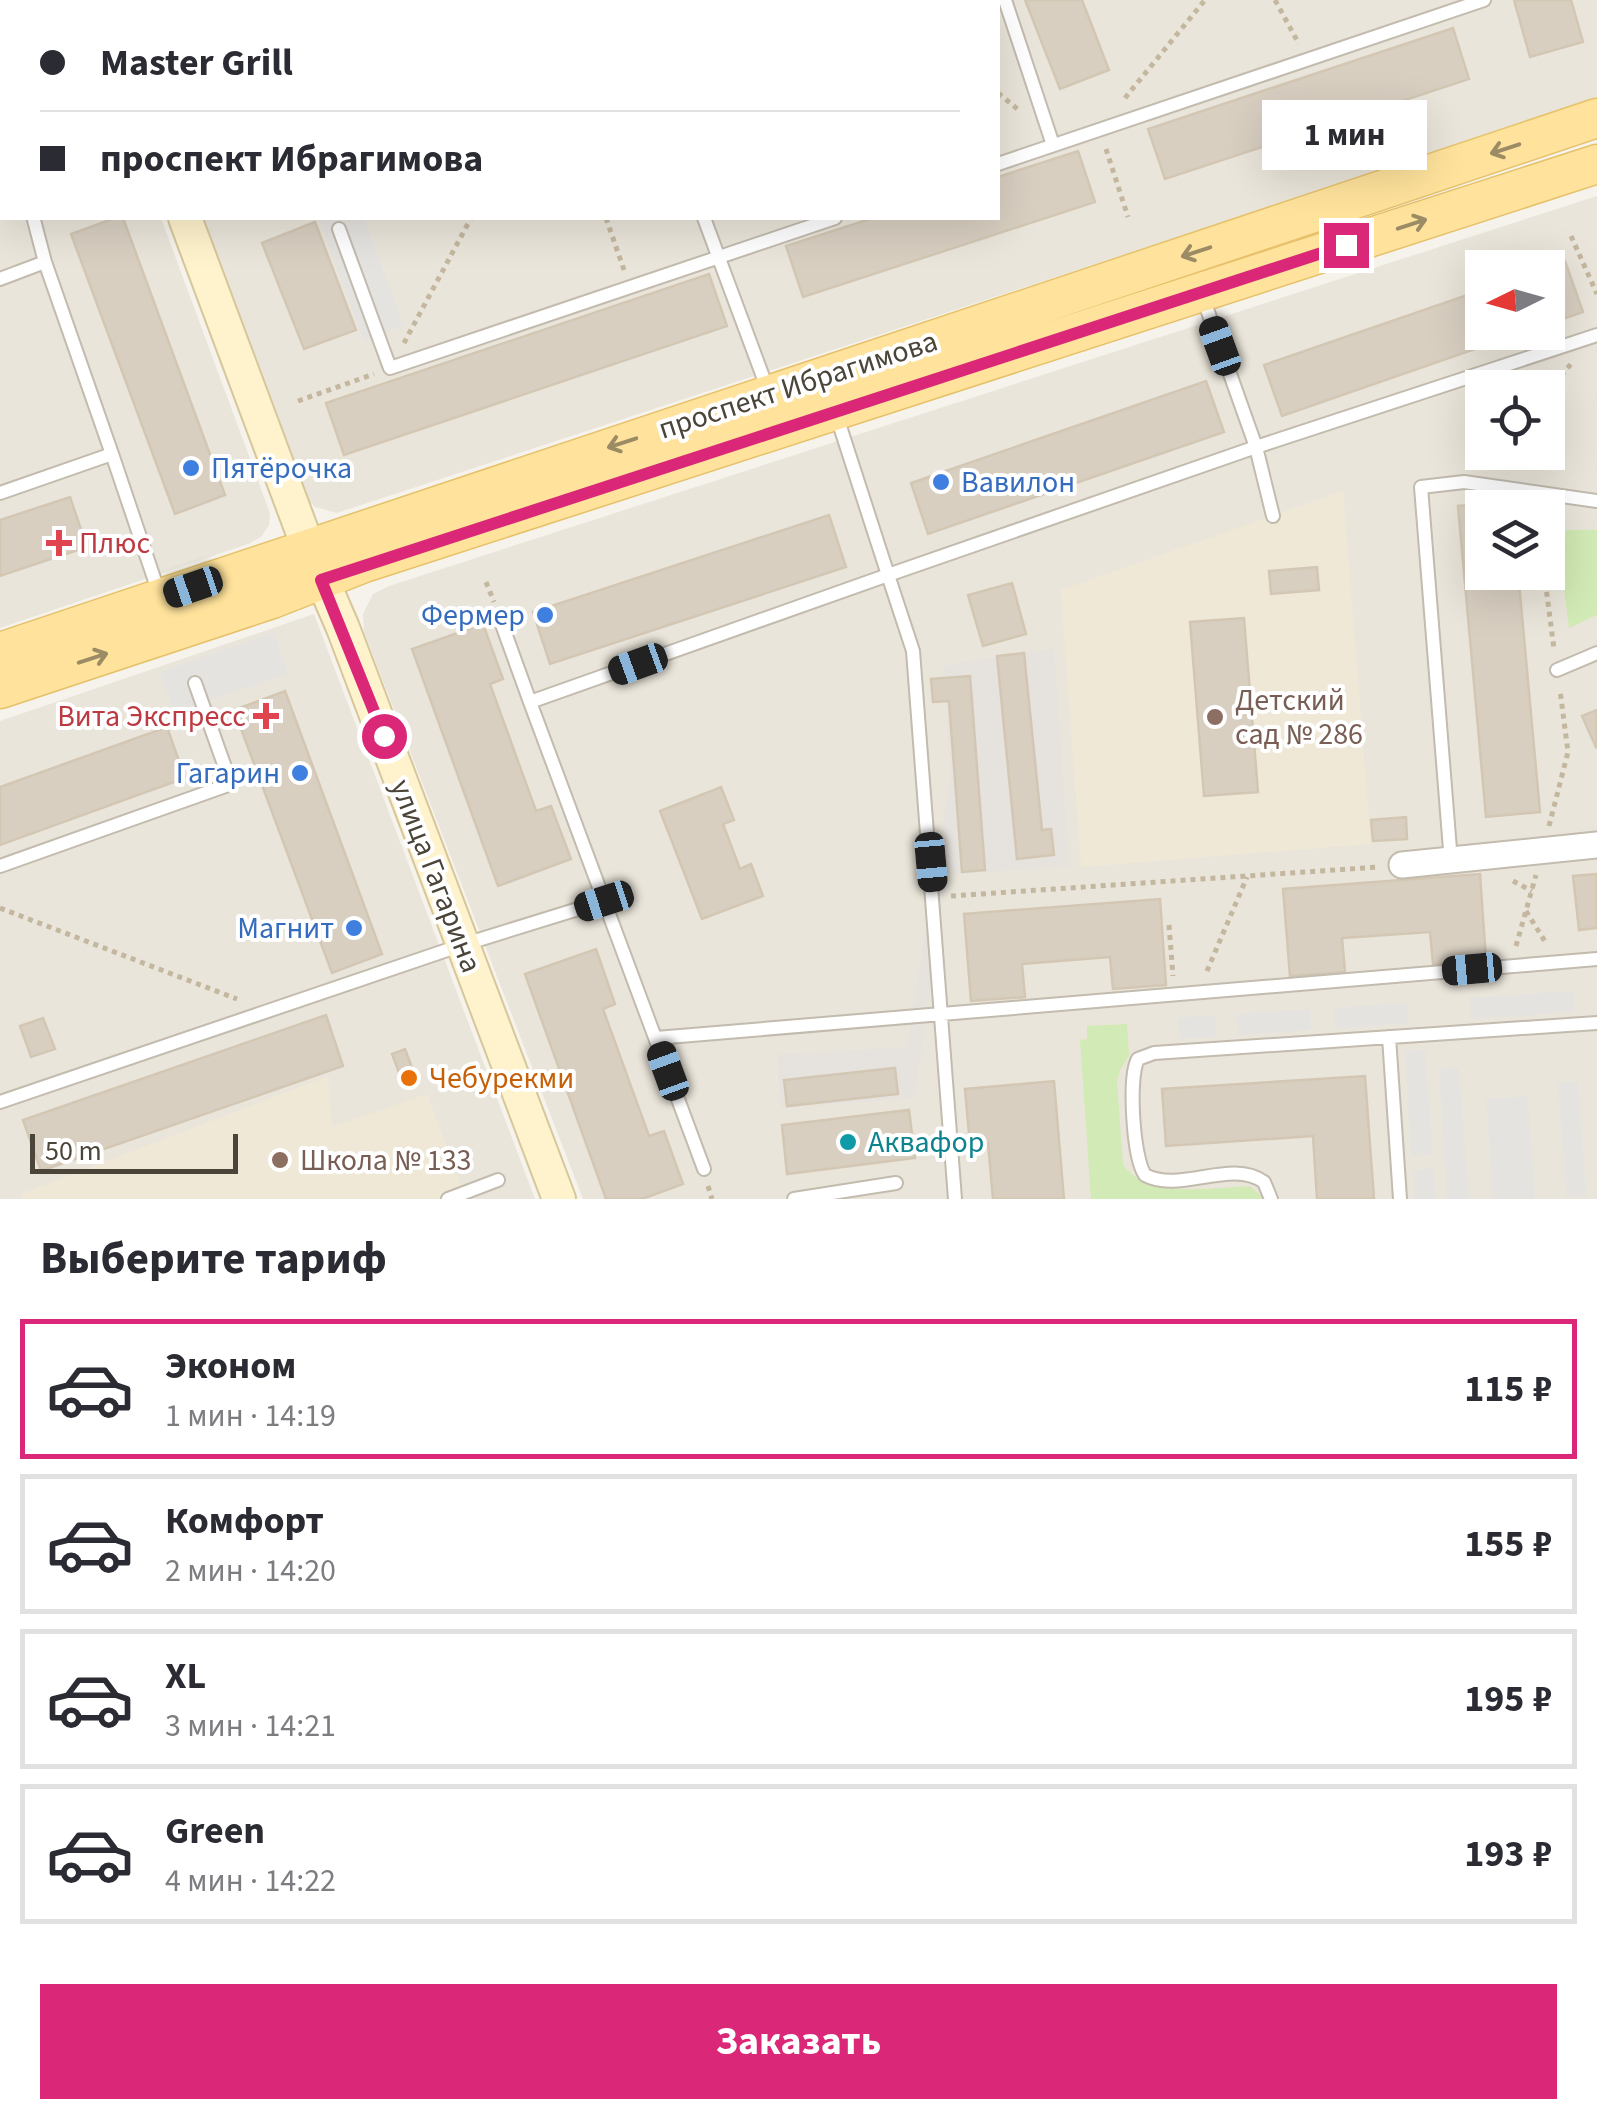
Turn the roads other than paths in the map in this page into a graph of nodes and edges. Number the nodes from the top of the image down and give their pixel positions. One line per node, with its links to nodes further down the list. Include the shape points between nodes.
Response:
1 (1004, 0): 4 (lane)
2 (1484, 0): 4 (lane)
3 (1597, 118): 17 (main road, проспект Ибрагимова, one-way to 17)
4 (1053, 145): 5 (lane)
5 (1000, 163)
6 (1597, 164): 15 (main road, проспект Ибрагимова, one-way to 6)
7 (36, 220): 13 (lane)
8 (705, 220): 12 (lane)
9 (828, 220): 12 (lane)
10 (190, 221): 24 (street, улица Гагарина)
11 (339, 229): 12 (lane, via 390,368)
12 (718, 256): 17 (lane)
13 (45, 262): 14 (lane); 20 (lane)
14 (0, 279)
15 (1201, 292): 18 (main road, проспект Ибрагимова); 19 (lane)
16 (1597, 335): 19 (lane)
17 (769, 395): 24 (main road, проспект Ибрагимова, one-way to 24)
18 (835, 411): 24 (main road, проспект Ибрагимова); 25 (lane)
19 (1256, 447): 23 (lane); 25 (lane)
20 (112, 454): 21 (lane); 26 (lane)
21 (0, 493)
22 (1597, 501): 35 (lane, via 1464,482 1421,487)
23 (1272, 516)
24 (314, 564): 26 (main road, проспект Ибрагимова); 32 (main road, проспект Ибрагимова, one-way to 24); 39 (street, улица Гагарина)
25 (888, 574): 33 (lane); 41 (lane, via 912,651)
26 (160, 598): 28 (main road, проспект Ибрагимова)
27 (500, 619): 33 (lane)
28 (0, 652)
29 (1597, 654): 30 (lane)
30 (1557, 670)
31 (195, 683): 37 (lane, via 231,784)
32 (0, 689)
33 (530, 702): 38 (lane)
34 (1597, 845): 35 (street)
35 (1451, 862): 36 (street)
36 (1402, 865)
37 (0, 866)
38 (604, 901): 39 (lane); 44 (lane)
39 (462, 946): 45 (lane); 50 (street, улица Гагарина)
40 (1597, 959): 41 (lane)
41 (940, 1014): 44 (lane); 52 (lane)
42 (1597, 1023): 43 (lane)
43 (1389, 1037): 53 (lane, via 1154,1053 1138,1060 1133,1092 1145,1175 1163,1180 1248,1174 1264,1182); 54 (lane)
44 (656, 1038): 46 (lane)
45 (0, 1102)
46 (704, 1169)
47 (498, 1180): 49 (lane)
48 (896, 1182): 51 (lane)
49 (448, 1199)
50 (559, 1199)
51 (794, 1199)
52 (956, 1199)
53 (1271, 1199)
54 (1400, 1199)

